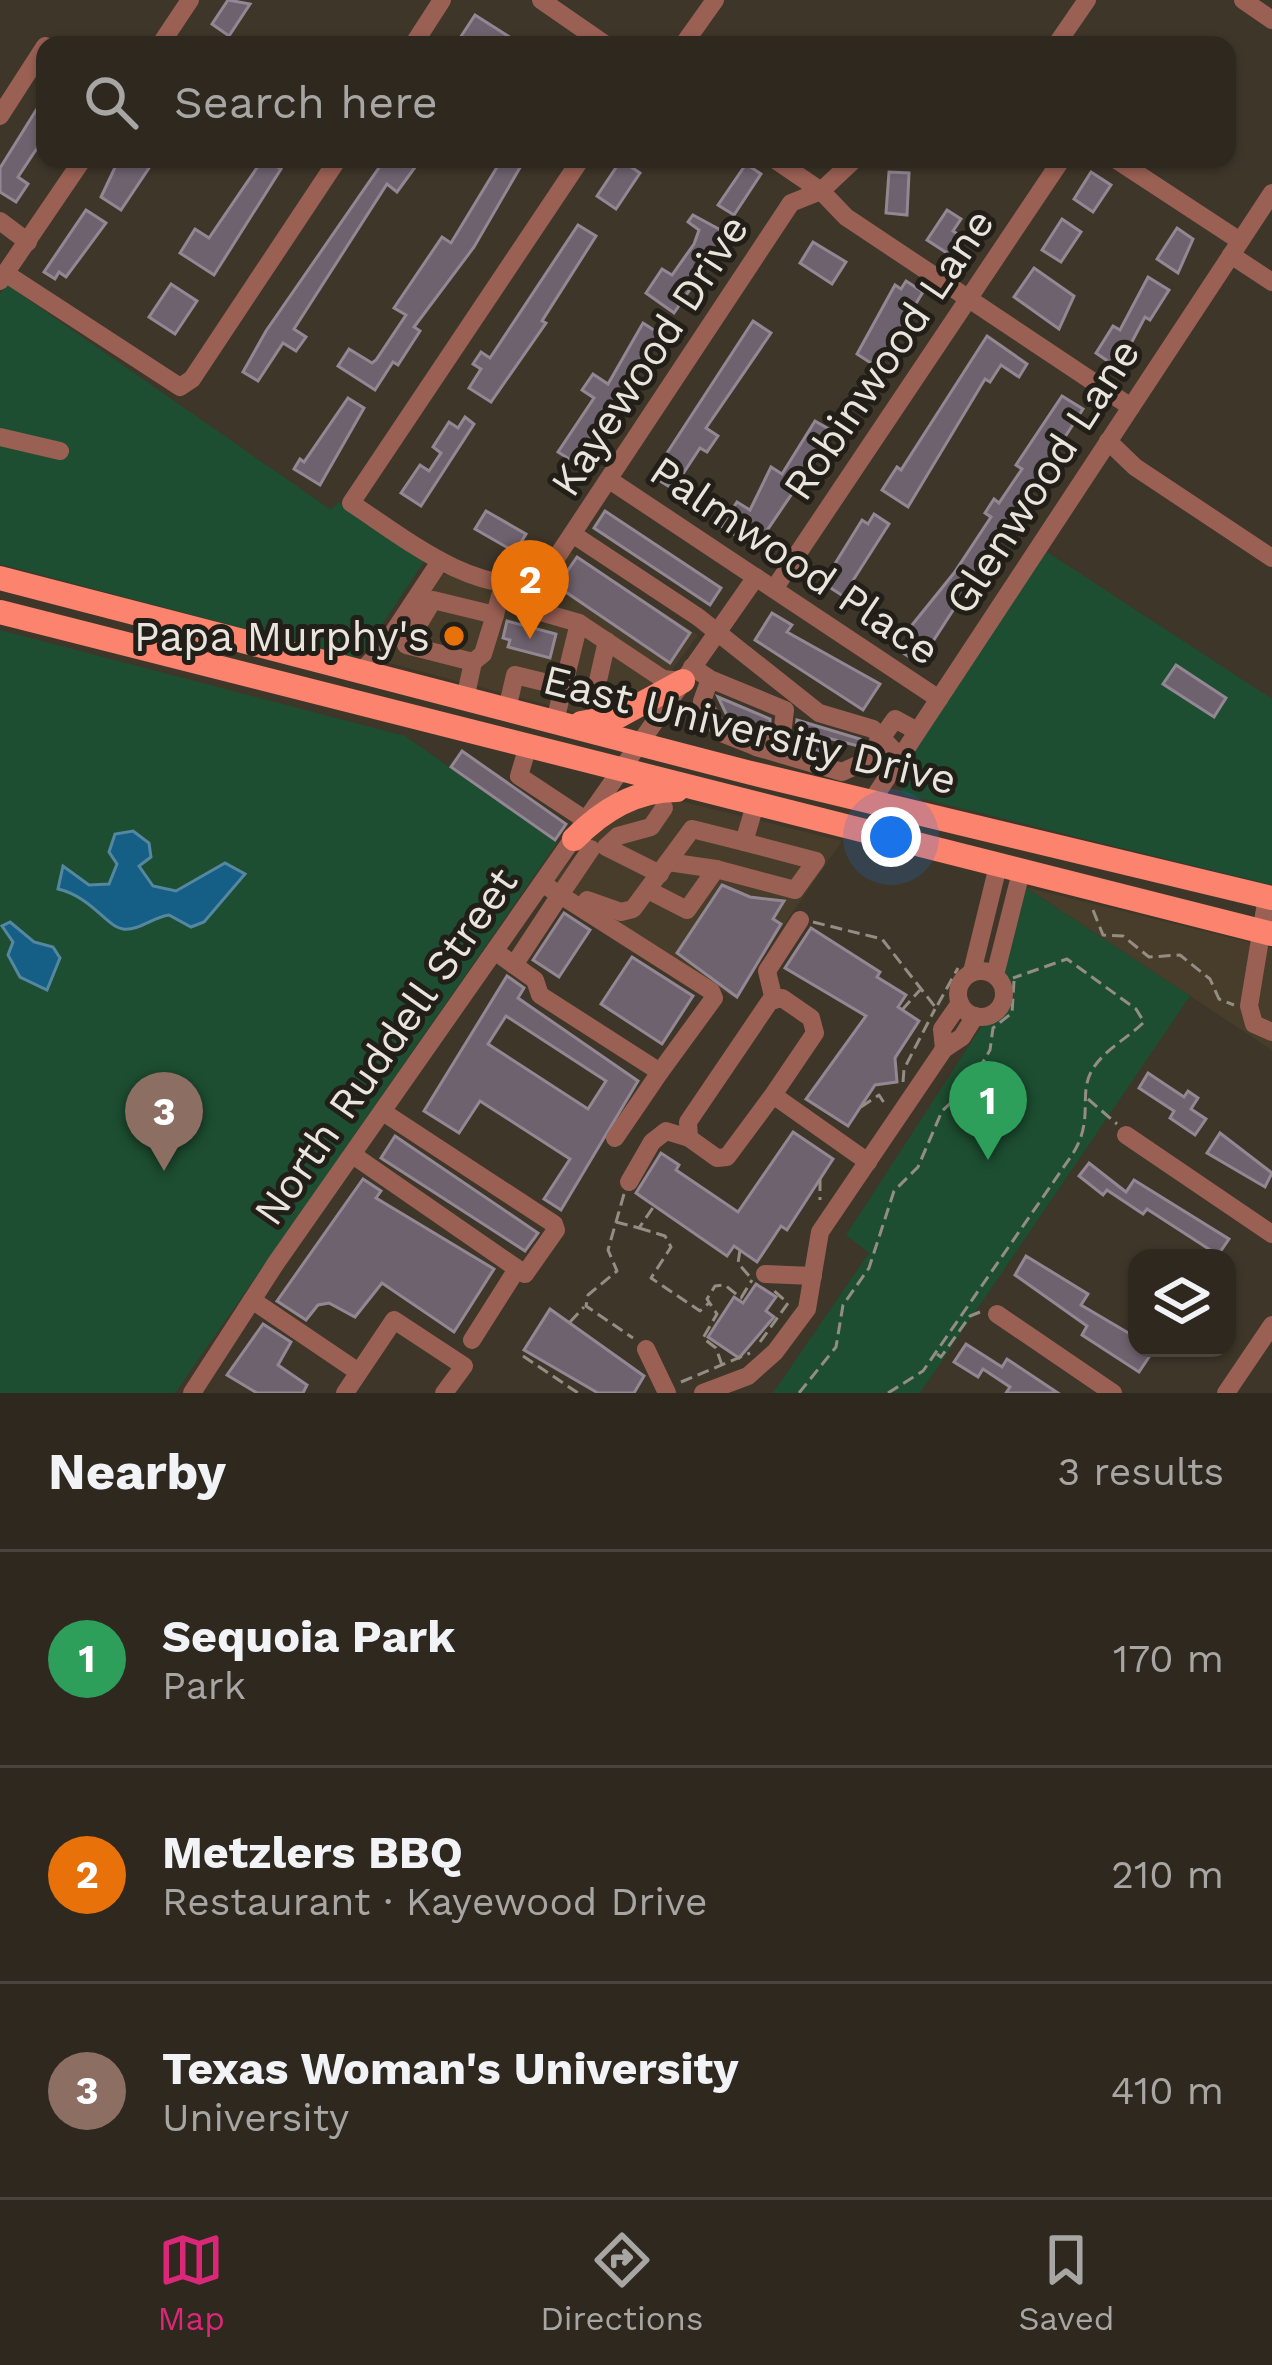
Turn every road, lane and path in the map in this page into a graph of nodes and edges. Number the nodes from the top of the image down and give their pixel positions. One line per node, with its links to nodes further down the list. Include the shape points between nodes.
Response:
1 (190, 0): 8 (street)
2 (442, 0): 9 (street)
3 (541, 0): 10 (street)
4 (715, 0): 11 (street)
5 (1087, 0): 12 (street)
6 (1243, 0): 7 (street)
7 (1272, 20)
8 (166, 36)
9 (419, 36)
10 (593, 36)
11 (689, 36)
12 (1062, 36)
13 (36, 60): 14 (street)
14 (0, 116)
15 (77, 168): 25 (street)
16 (332, 168): 27 (street, via 180,387)
17 (575, 168): 37 (street, via 352,503)
18 (787, 168): 22 (street)
19 (845, 168): 22 (street, Kayewood Drive)
20 (1056, 168): 29 (street, Robinwood Lane)
21 (1127, 168): 26 (street)
22 (821, 191): 29 (street, via 846,218); 34 (street, Kayewood Drive, via 791,203)
23 (1272, 193): 26 (street, Glenwood Lane)
24 (0, 221): 25 (street)
25 (28, 242): 27 (street)
26 (1236, 248): 28 (street); 30 (street, Glenwood Lane)
27 (3, 277)
28 (1272, 282)
29 (969, 299): 30 (street); 41 (street, Robinwood Lane)
30 (1131, 407): 32 (street, Glenwood Lane)
31 (0, 437): 33 (street)
32 (1108, 441): 36 (street); 56 (street, Glenwood Lane)
33 (59, 452)
34 (611, 481): 35 (street, Kayewood Drive); 38 (street, Palmwood Place)
35 (574, 535): 40 (street, Kayewood Drive, via 539,584); 47 (street)
36 (1272, 558)
37 (439, 563): 40 (street); 42 (street)
38 (756, 577): 41 (street, Palmwood Place); 47 (street)
39 (0, 578): 50 (main road, East University Drive)
40 (503, 581): 45 (street)
41 (774, 590): 56 (street, Palmwood Place)
42 (426, 596): 45 (street); 49 (street, via 406,645); 50 (street)
43 (520, 606): 46 (street)
44 (0, 612): 62 (main road, East University Drive)
45 (495, 615): 49 (street)
46 (579, 623): 48 (street); 53 (street)
47 (714, 634): 51 (street); 60 (street, via 819,713 873,729)
48 (607, 641): 51 (street, via 663,679); 54 (street)
49 (473, 662): 55 (street)
50 (360, 674): 55 (main road, East University Drive)
51 (687, 674): 52 (street); 58 (main road, via 619,716); 61 (street)
52 (710, 679): 63 (street, via 706,711 722,733); 63 (street, via 785,710 782,735)
53 (564, 687): 57 (street, via 515,675); 58 (street)
54 (594, 698)
55 (465, 699): 57 (main road, East University Drive)
56 (939, 699): 59 (street, Glenwood Lane)
57 (507, 710): 58 (main road, East University Drive)
58 (563, 723): 61 (main road, East University Drive)
59 (917, 731): 60 (street, via 895,719); 64 (street, Glenwood Lane)
60 (880, 740): 64 (street); 68 (street, via 864,762)
61 (640, 744): 65 (street, North Ruddell Street); 67 (main road, East University Drive)
62 (528, 746): 65 (main road, East University Drive); 74 (street, via 519,776)
63 (754, 746): 66 (street); 67 (street)
64 (900, 757): 70 (street, Glenwood Lane)
65 (622, 769): 69 (main road, East University Drive); 74 (street, North Ruddell Street)
66 (792, 770): 67 (main road, East University Drive); 68 (main road, East University Drive)
67 (747, 772)
68 (825, 777): 70 (main road, East University Drive)
69 (707, 793): 71 (main road, East University Drive); 74 (main road, via 638,795 602,814)
70 (873, 799): 81 (main road, East University Drive)
71 (754, 806): 73 (main road, East University Drive); 75 (street)
72 (664, 808): 74 (street, via 651,827)
73 (829, 825): 76 (street); 78 (main road, East University Drive)
74 (590, 839): 79 (street); 80 (street, North Ruddell Street)
75 (744, 842): 76 (street); 79 (street, via 692,829)
76 (816, 861): 77 (street, via 795,890)
77 (716, 869): 79 (street); 79 (street, via 687,910)
78 (1009, 869): 84 (main road, East University Drive); 87 (street); 88 (street)
79 (659, 875): 80 (street, via 633,909 621,911)
80 (555, 885): 85 (street, North Ruddell Street); 86 (street); 96 (street, via 712,991)
81 (1270, 898): 84 (street)
82 (1093, 908): 92 (path, via 1103,934 1123,936 1149,956 1180,955 1210,979 1219,999)
83 (800, 920): 89 (path, via 882,938); 90 (street, via 767,971)
84 (1268, 933): 92 (street)
85 (496, 952): 86 (street); 102 (street, North Ruddell Street)
86 (514, 965): 96 (street, via 535,980 540,995)
87 (972, 972): 88 (street); 91 (street, via 958,988)
88 (995, 975): 91 (street, via 1004,988 991,1015)
89 (921, 988): 93 (path); 94 (path)
90 (774, 1000): 98 (street, via 811,1018 814,1033); 105 (street, via 688,1122)
91 (960, 1003): 93 (path); 107 (street, via 942,1029 944,1049)
92 (1249, 1006): 95 (street, via 1254,1024)
93 (936, 1008): 97 (path, via 904,1069)
94 (902, 1010)
95 (1272, 1032)
96 (660, 1072): 104 (street)
97 (902, 1094)
98 (773, 1095): 105 (street, via 727,1157); 107 (street)
99 (1087, 1098): 103 (path); 127 (path, via 1086,1133); 137 (path, via 1094,1067 1144,1022 1080,965 1049,962 1013,978 1012,1013 993,1028 969,1086 942,1111 918,1167 894,1191 869,1268 843,1305 836,1347)
100 (861, 1107): 101 (path, via 879,1095)
101 (892, 1110)
102 (383, 1112): 106 (street, North Ruddell Street); 116 (street, via 554,1224 525,1274)
103 (1126, 1135): 114 (street)
104 (615, 1138)
105 (689, 1138): 109 (street, via 666,1131)
106 (353, 1155): 116 (street); 119 (street, North Ruddell Street)
107 (868, 1162): 111 (street)
108 (820, 1179): 111 (path, via 817,1194)
109 (629, 1181): 112 (path)
110 (653, 1207): 113 (path)
111 (832, 1213): 117 (street, via 814,1248)
112 (614, 1221): 113 (path); 121 (path, via 608,1250 617,1271)
113 (640, 1228): 120 (path, via 671,1246 651,1278 700,1311)
114 (1272, 1234)
115 (740, 1250): 118 (path, via 737,1263)
116 (517, 1269): 125 (street)
117 (813, 1276): 118 (street); 136 (street, via 807,1309 775,1352 748,1376)
118 (760, 1279): 120 (path, via 741,1298 716,1286); 129 (path, via 788,1304 754,1352)
119 (252, 1300): 130 (street); 132 (street, North Ruddell Street)
120 (709, 1303): 129 (path, via 717,1315 704,1338)
121 (586, 1306): 123 (path); 126 (path)
122 (988, 1313): 127 (path, via 970,1316 941,1357); 139 (street)
123 (570, 1322)
124 (1272, 1324): 140 (street)
125 (472, 1340)
126 (646, 1349): 131 (street)
127 (935, 1353): 138 (path)
128 (523, 1356): 135 (path)
129 (722, 1365): 131 (path)
130 (357, 1371): 133 (street); 134 (street, via 394,1320 464,1366)
131 (666, 1390)
132 (192, 1393)
133 (345, 1393)
134 (444, 1393)
135 (577, 1393)
136 (704, 1393)
137 (799, 1393)
138 (888, 1393)
139 (1113, 1393)
140 (1226, 1393)

